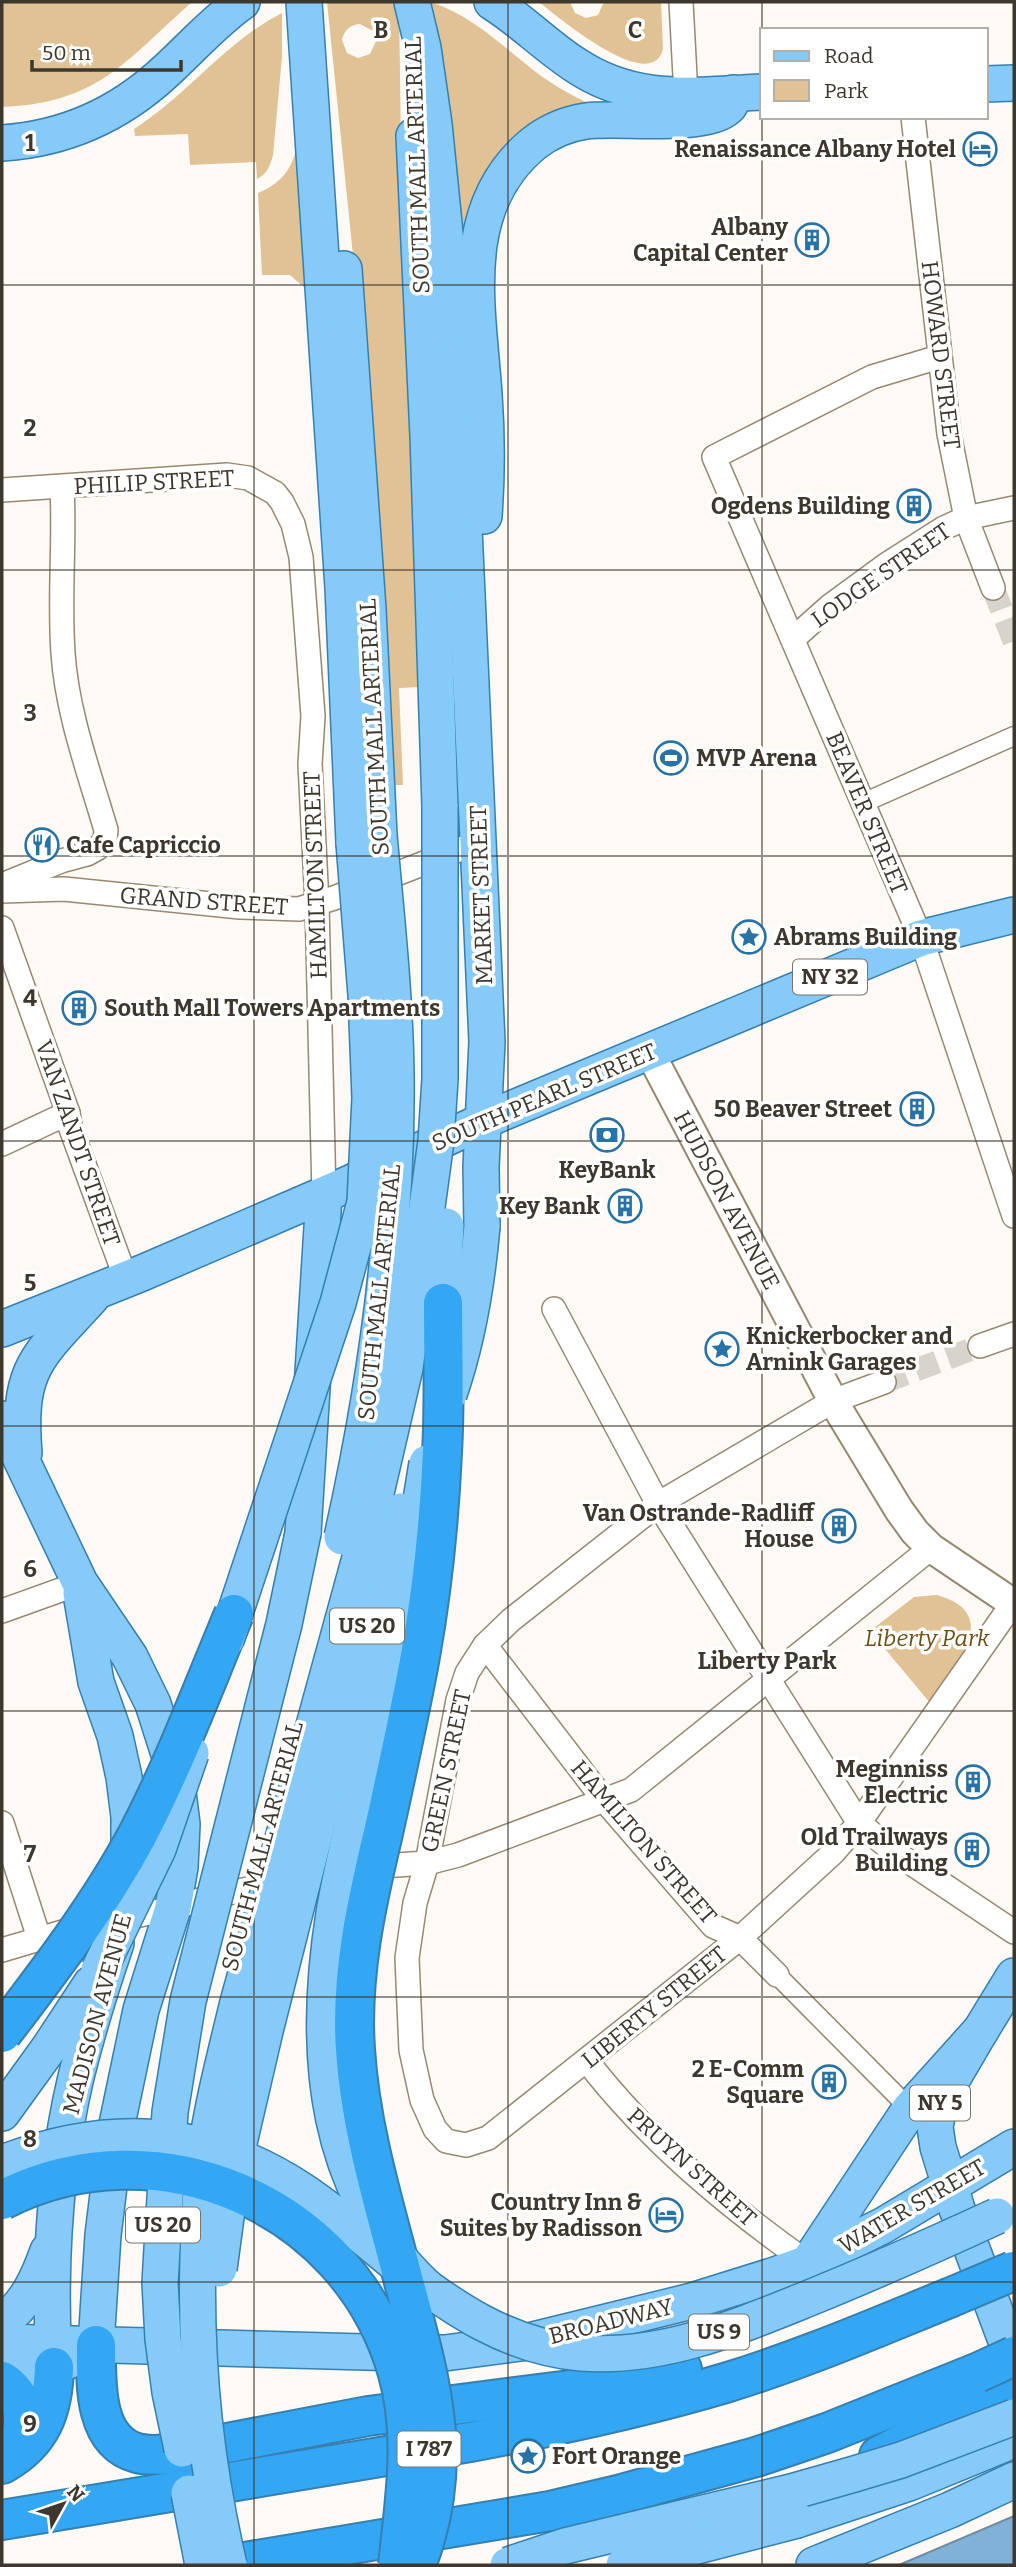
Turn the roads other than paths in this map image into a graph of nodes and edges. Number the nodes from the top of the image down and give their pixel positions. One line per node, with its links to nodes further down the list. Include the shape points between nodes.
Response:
1 (242, 2): 11 (main road, via 145,89 103,117 41,139)
2 (412, 2): 20 (main road, via 428,76 447,251); 23 (main road, SOUTH MALL ARTERIAL)
3 (492, 2): 9 (main road, via 571,63 601,80 633,92)
4 (681, 2): 9 (street)
5 (304, 3): 24 (main road, SOUTH MALL ARTERIAL, via 323,63 340,219 368,609)
6 (1014, 83): 7 (main road)
7 (988, 84)
8 (748, 93): 9 (main road); 20 (main road, via 703,117 584,122 547,134 512,166 485,213 476,266 486,467)
9 (686, 95)
10 (913, 119): 12 (street, HOWARD STREET)
11 (2, 143)
12 (939, 357): 16 (street, HOWARD STREET); 19 (street, BEAVER STREET, via 872,377 714,457)
13 (62, 487): 14 (street, PHILIP STREET); 17 (street, PHILIP STREET, via 228,475 247,478 268,488 282,502); 26 (street, via 63,654 105,840 87,854)
14 (2, 490)
15 (1014, 508): 16 (street, LODGE STREET)
16 (966, 517): 18 (street, HOWARD STREET); 19 (street, LODGE STREET, via 886,565)
17 (301, 556): 28 (street, HAMILTON STREET, via 313,716 310,764)
18 (993, 588)
19 (793, 639): 22 (street, BEAVER STREET)
20 (472, 670): 25 (main road, MARKET STREET)
21 (1014, 736): 22 (street)
22 (863, 803): 31 (street, BEAVER STREET)
23 (440, 807): 39 (main road, bridge, via 452,1014); 92 (main road, SOUTH MALL ARTERIAL, bridge, via 440,1079 412,1326 380,1482 212,2115 202,2175)
24 (367, 839): 53 (main road, bridge, via 370,1098 365,1202 338,1303); 92 (main road, SOUTH MALL ARTERIAL, bridge, via 393,1011 396,1073 392,1202 379,1339 338,1556 195,2115 176,2283 177,2390)
25 (479, 842): 28 (street, GRAND STREET); 34 (main road, MARKET STREET, via 487,1042)
26 (2, 885)
27 (2, 891): 28 (street, GRAND STREET, via 64,889 240,907 299,909)
28 (317, 904): 36 (street, HAMILTON STREET)
29 (1014, 915): 31 (main road, SOUTH PEARL STREET / NY 32)
30 (2, 928): 33 (street, VAN ZANDT STREET)
31 (921, 938): 32 (main road, SOUTH PEARL STREET / NY 32); 37 (street, BEAVER STREET)
32 (649, 1051): 34 (main road, SOUTH PEARL STREET / NY 32); 45 (street, HUDSON AVENUE)
33 (68, 1114): 35 (street); 38 (street, VAN ZANDT STREET)
34 (485, 1120): 36 (main road, SOUTH PEARL STREET); 92 (main road, US 20, bridge, via 478,1280 461,1357 383,1565 268,2018 232,2173 217,2287 213,2389)
35 (2, 1144)
36 (324, 1195): 38 (main road, SOUTH PEARL STREET); 92 (main road, US 20, bridge, via 303,1533 188,2001 170,2112 160,2283 163,2339 170,2392)
37 (1014, 1216)
38 (112, 1285): 41 (main road, SOUTH PEARL STREET); 47 (main road, via 42,1352 28,1377 21,1416)
39 (443, 1303): 81 (main road, bridge, via 428,1457 413,1548 334,1910 325,1990 332,2118 350,2178 390,2249); 100 (highway, bridge, via 442,1451 434,1554 418,1667 360,1942 354,2011 366,2132 436,2415 435,2490)
40 (554, 1309): 48 (street)
41 (2, 1329)
42 (1014, 1334): 43 (street)
43 (980, 1346)
44 (884, 1382): 45 (street, GREEN STREET)
45 (833, 1401): 48 (street, GREEN STREET); 49 (street, HUDSON AVENUE, via 899,1510)
46 (2, 1419): 47 (main road, MADISON AVENUE)
47 (25, 1466): 50 (main road, MADISON AVENUE)
48 (658, 1504): 54 (street, GREEN STREET, via 510,1620); 55 (street)
49 (931, 1548): 51 (street, HUDSON AVENUE); 55 (street)
50 (80, 1583): 52 (street); 60 (main road, MADISON AVENUE, via 131,1657 164,1734 176,1776 183,1824); 61 (main road, MADISON AVENUE, via 96,1682 115,1736 127,1804 130,1867)
51 (1014, 1604): 58 (street, LIBERTY STREET)
52 (2, 1611)
53 (234, 1614): 69 (highway, bridge, via 180,1747 137,1835 89,1914); 72 (main road, bridge, via 184,1779 148,1872 99,1970)
54 (485, 1645): 56 (street, HAMILTON STREET); 59 (street, GREEN STREET, via 458,1700)
55 (767, 1680): 56 (street, via 632,1790); 58 (street)
56 (604, 1800): 59 (street); 64 (street, HAMILTON STREET, via 713,1926)
57 (2, 1823): 63 (street)
58 (859, 1823): 62 (street, via 893,1852); 64 (street, LIBERTY STREET, via 833,1853)
59 (427, 1863): 60 (street, GREEN STREET, via 355,1867); 70 (street, LIBERTY STREET, via 415,1903 408,1971 411,2050 422,2100 435,2129 446,2141 466,2146 488,2138)
60 (173, 1909): 61 (street, GREEN STREET); 85 (main road, MADISON AVENUE, via 141,2010 116,2129)
61 (124, 1919): 63 (street, GREEN STREET); 78 (main road, MADISON AVENUE, via 76,2079)
62 (1014, 1933)
63 (39, 1938): 65 (street, GREEN STREET)
64 (740, 1938): 66 (street, HAMILTON STREET); 70 (street, LIBERTY STREET)
65 (2, 1950)
66 (777, 1975): 71 (street, HAMILTON STREET)
67 (1014, 1976): 68 (main road, NY 5)
68 (981, 2030): 71 (main road); 75 (main road, NY 5, via 940,2100 935,2127)
69 (2, 2033)
70 (587, 2060): 79 (street, PRUYN STREET, via 670,2154 756,2227)
71 (910, 2109): 79 (main road)
72 (2, 2113)
73 (1014, 2147): 75 (main road, WATER STREET)
74 (2, 2163): 81 (main road, US 9, bridge, via 59,2144 123,2136 173,2137 219,2148 302,2190)
75 (950, 2186): 79 (main road, WATER STREET); 88 (main road, NY 5)
76 (2, 2200): 99 (highway, bridge, via 73,2175 157,2171 238,2190 310,2237 367,2305 397,2370 408,2441)
77 (1009, 2211): 81 (main road, US 9, bridge, via 778,2311 649,2351 596,2353 544,2346 496,2330)
78 (55, 2231): 82 (main road, via 34,2285); 86 (main road, MADISON AVENUE)
79 (808, 2263): 85 (main road, BROADWAY, via 692,2301 483,2349 402,2353)
80 (1014, 2271): 83 (highway, I 787, bridge)
81 (433, 2293)
82 (2, 2322)
83 (846, 2340): 85 (highway, via 612,2384 368,2416 153,2455 124,2448 111,2435 97,2393); 96 (highway, I 787, via 727,2382 545,2428)
84 (2, 2342): 86 (main road)
85 (96, 2345): 86 (main road, via 75,2358)
86 (53, 2355): 89 (main road); 94 (highway, via 53,2395 42,2425 22,2450)
87 (1014, 2356): 91 (highway, bridge)
88 (1014, 2362)
89 (2, 2371)
90 (2, 2381): 94 (highway, via 17,2397 24,2422 21,2440)
91 (998, 2393): 98 (highway, via 827,2433 550,2511); 101 (main road, bridge, via 901,2460 791,2492 565,2546); 103 (highway)
92 (193, 2440): 97 (main road, SOUTH MALL ARTERIAL / US 20, bridge); 98 (main road, SOUTH MALL ARTERIAL / US 20, bridge, via 215,2504)
93 (1014, 2440): 102 (main road, bridge, via 852,2503)
94 (3, 2463)
95 (1014, 2480): 104 (main road)
96 (2, 2520)
97 (203, 2565)
98 (228, 2565)
99 (398, 2565)
100 (416, 2565)
101 (508, 2565)
102 (624, 2565)
103 (677, 2565)
104 (814, 2565)

